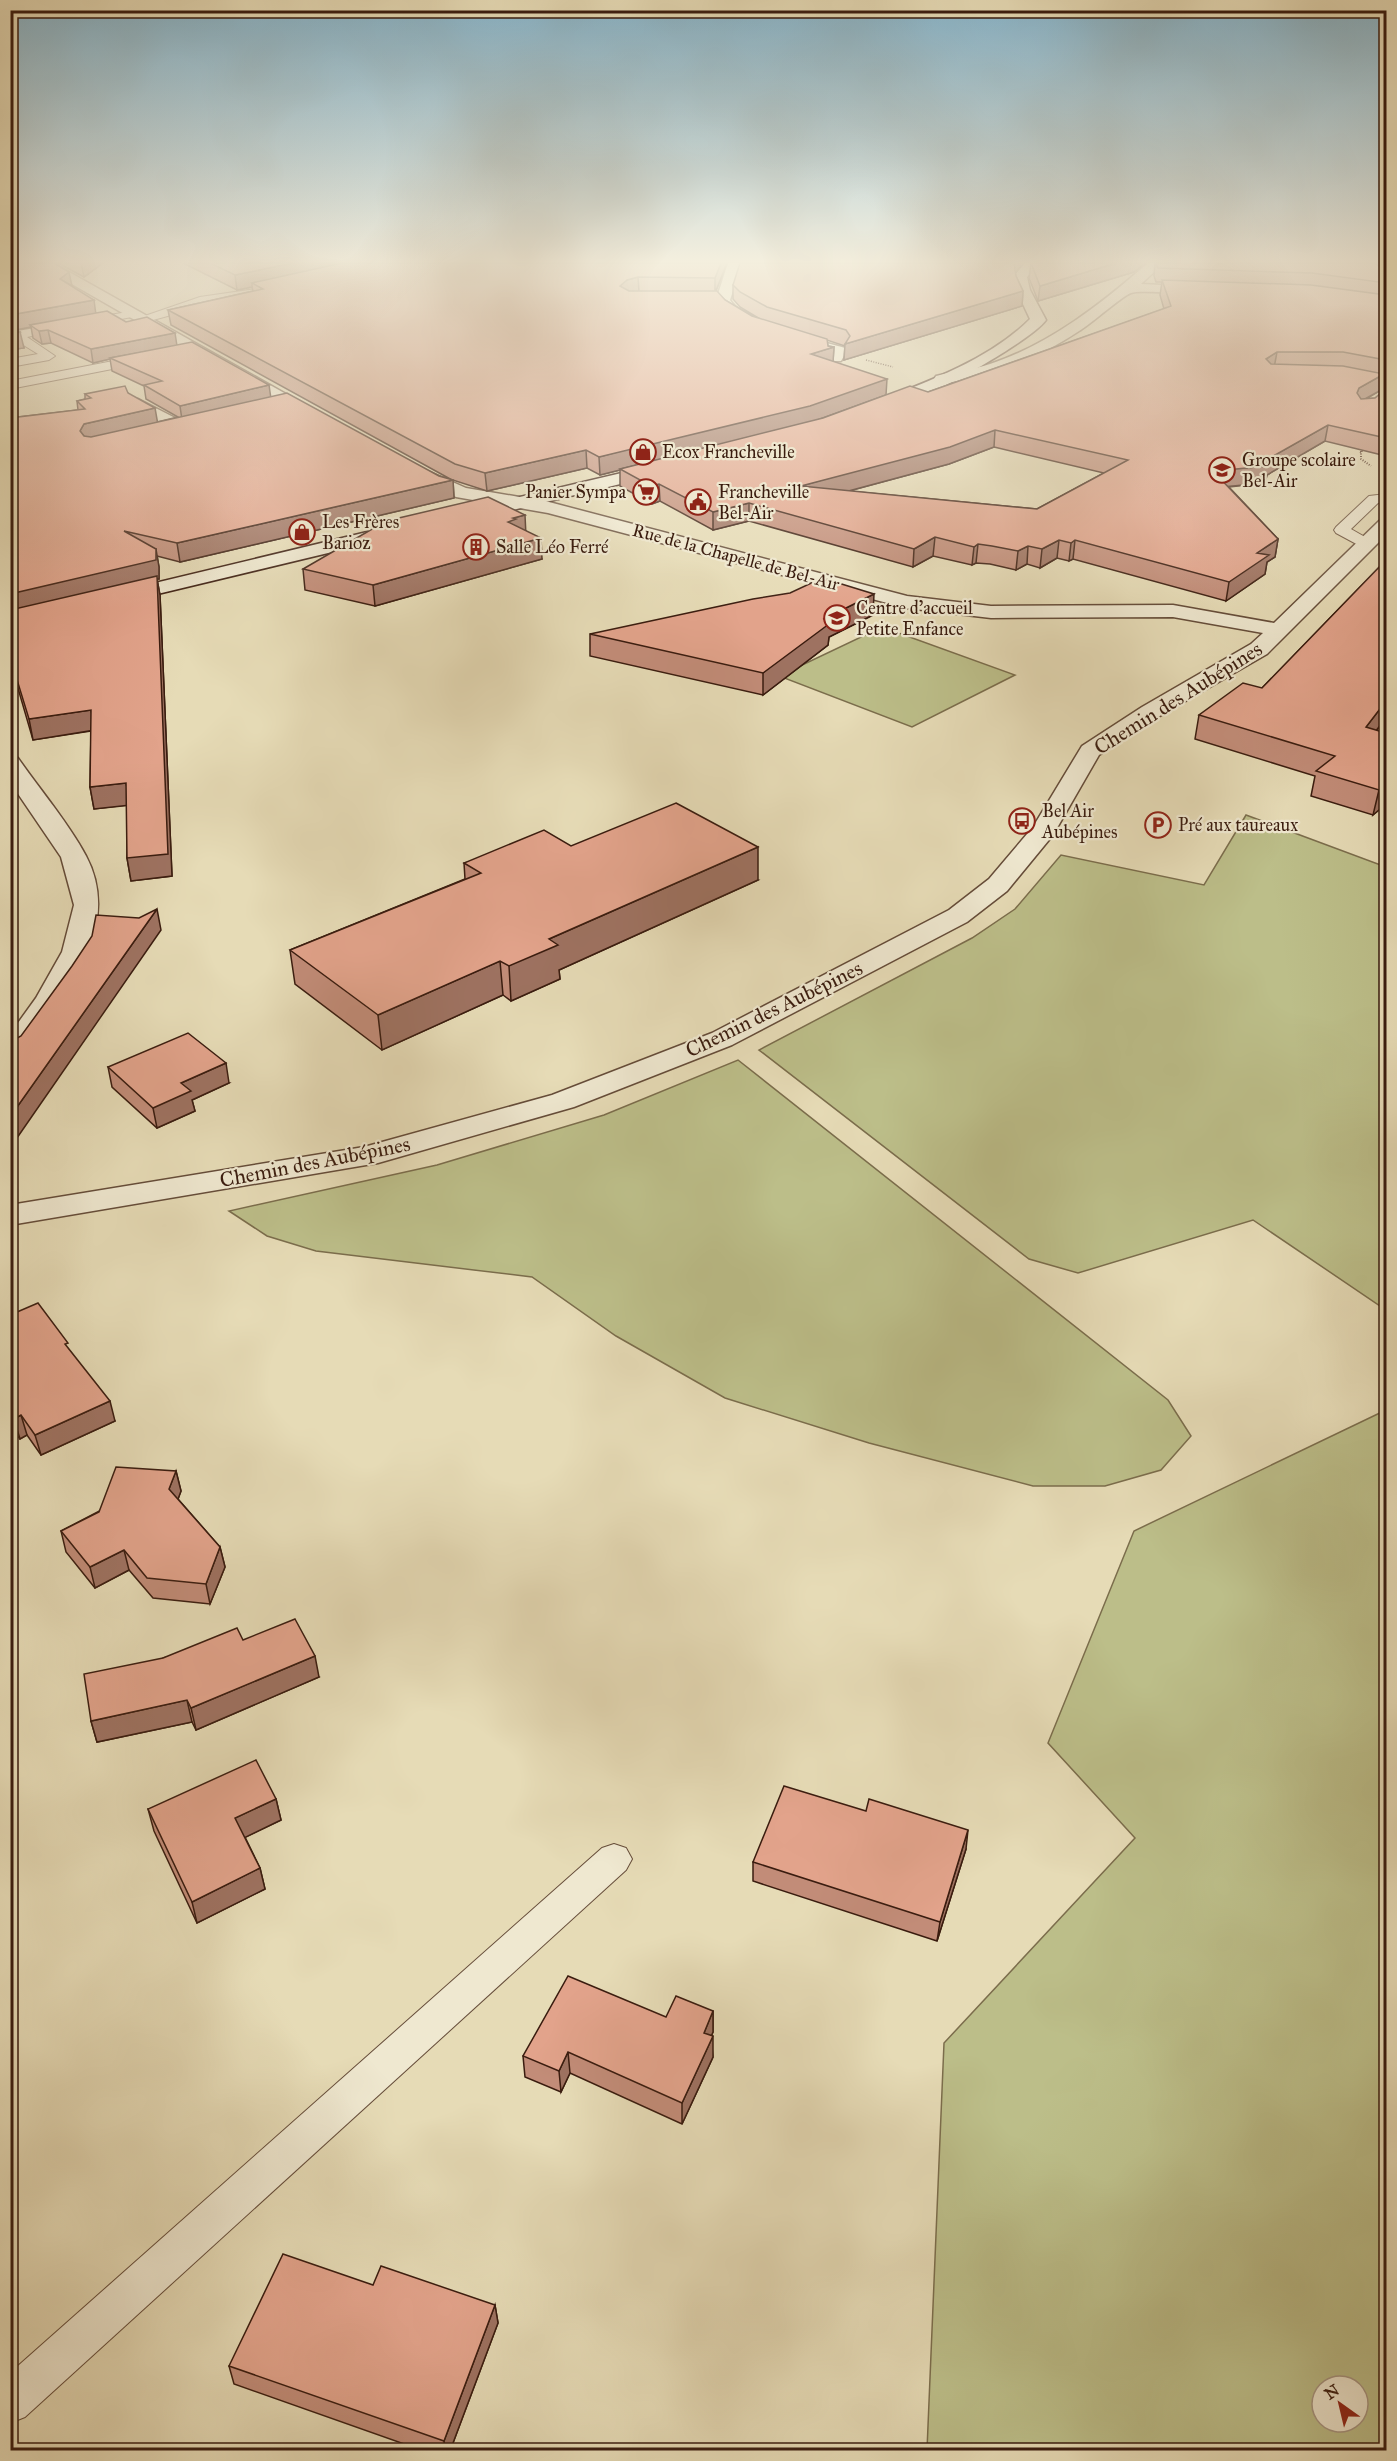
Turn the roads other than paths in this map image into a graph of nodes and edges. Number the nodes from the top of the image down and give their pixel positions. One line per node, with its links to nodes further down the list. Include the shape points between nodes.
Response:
1 (43, 378): 6 (lane)
2 (49, 378): 7 (lane)
3 (246, 378): 8 (street)
4 (947, 378): 5 (street)
5 (942, 379): 11 (street)
6 (10, 385)
7 (28, 391)
8 (289, 402): 10 (street); 13 (street)
9 (138, 404): 14 (street)
10 (267, 407)
11 (856, 414)
12 (201, 422): 14 (street)
13 (328, 423)
14 (179, 427): 15 (street)
15 (158, 432)
16 (398, 461): 19 (street, Rue de la Chapelle de Bel-Air, via 448,488)
17 (684, 463): 19 (street)
18 (1386, 498): 22 (lane, via 1374,499 1341,531)
19 (516, 503): 20 (street); 24 (street, Rue de la Chapelle de Bel-Air, via 577,515 906,602 991,612 1173,611)
20 (442, 521)
21 (411, 528): 23 (street)
22 (1380, 534): 24 (street, Chemin des Aubépines)
23 (100, 601)
24 (1279, 630): 27 (street, Chemin des Aubépines, via 1239,663 1150,712 1090,751 1044,830 998,885 958,916 722,1039 563,1101 367,1156)
25 (10, 763): 26 (street, via 74,857 87,905 76,952 50,999)
26 (10, 1055)
27 (10, 1215)
28 (614, 1859): 29 (lane)
29 (10, 2402)

